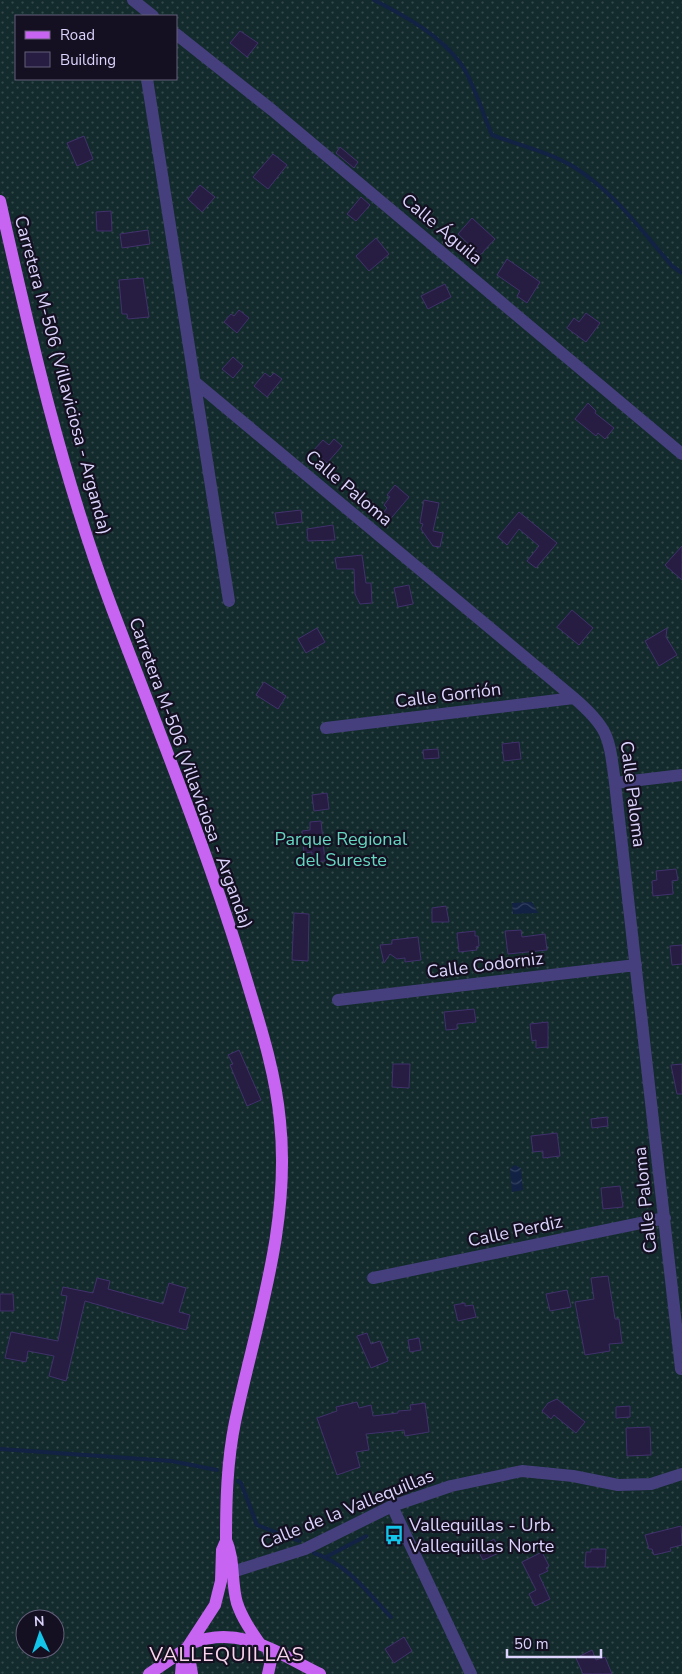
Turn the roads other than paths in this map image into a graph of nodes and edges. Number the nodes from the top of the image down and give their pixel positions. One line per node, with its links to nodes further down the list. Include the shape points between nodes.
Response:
1 (134, 1): 2 (street); 3 (street)
2 (137, 15)
3 (152, 15)
4 (178, 36): 8 (street, Calle Águila)
5 (147, 80): 7 (street)
6 (0, 202): 22 (main road, Carretera M-506 (Villaviciosa - Arganda), via 24,311 84,529 206,852 276,1084 283,1164 279,1222 264,1305 235,1423 226,1481)
7 (195, 382): 9 (street); 10 (street, Calle Paloma)
8 (682, 454)
9 (229, 601)
10 (574, 698): 11 (street, Calle Gorrión); 13 (street, Calle Paloma, via 606,730)
11 (326, 728)
12 (682, 775): 13 (street)
13 (615, 783): 14 (street, Calle Paloma)
14 (636, 965): 15 (street, Calle Codorniz); 16 (street, Calle Paloma)
15 (338, 1000)
16 (665, 1218): 17 (street, Calle Perdiz); 18 (street, Calle Paloma)
17 (373, 1278)
18 (677, 1292): 19 (street, Calle Paloma)
19 (681, 1369)
20 (682, 1474): 21 (street, Calle de la Vallequillas, via 651,1484 618,1485 522,1471 451,1486)
21 (392, 1506): 23 (street, Calle de la Vallequillas, via 305,1549); 31 (street)
22 (226, 1540): 23 (main road); 24 (main road, via 215,1605)
23 (232, 1572): 25 (main road, via 244,1620)
24 (189, 1645): 25 (main road, via 206,1637 223,1635); 26 (main road); 27 (main road); 28 (main road)
25 (264, 1646): 29 (main road, via 271,1660); 30 (main road)
26 (150, 1674)
27 (181, 1674)
28 (192, 1674)
29 (268, 1674)
30 (320, 1674)
31 (471, 1674)

